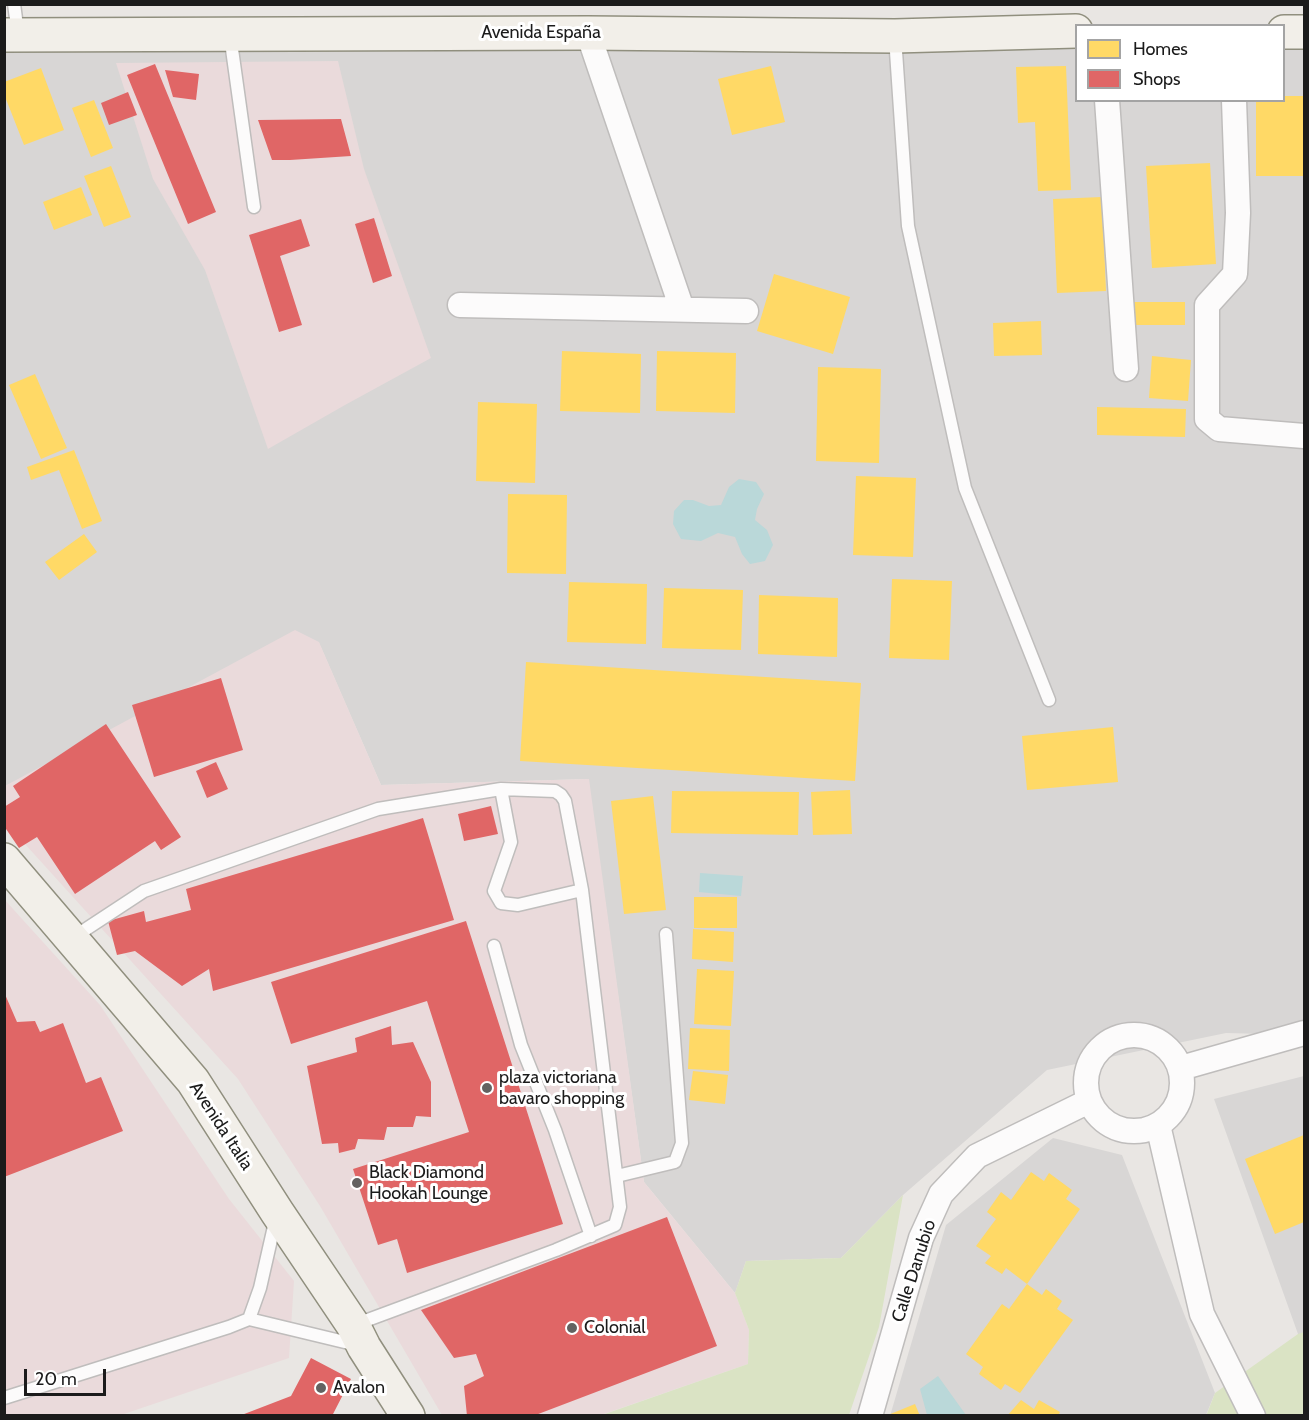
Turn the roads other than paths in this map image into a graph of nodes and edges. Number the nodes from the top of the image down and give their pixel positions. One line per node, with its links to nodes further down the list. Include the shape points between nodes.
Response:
1 (12, 25): 6 (street, Avenida España)
2 (1075, 31): 7 (street, Avenida España)
3 (1285, 32): 4 (street)
4 (1305, 32)
5 (588, 33): 6 (street, Avenida España); 7 (street, Avenida España); 12 (street)
6 (230, 34): 10 (lane)
7 (895, 36): 16 (lane, via 908,226 965,488)
8 (1107, 102): 14 (street)
9 (1234, 102): 15 (street, via 1238,213 1235,274 1207,305 1207,419 1219,429)
10 (254, 207)
11 (460, 305): 12 (street)
12 (682, 309): 13 (street)
13 (746, 311)
14 (1126, 369)
15 (1305, 436)
16 (1049, 700)
17 (501, 789): 19 (lane, via 555,791 561,795); 19 (lane, via 511,842 494,891 501,903 518,905); 21 (lane, via 378,808 144,891)
18 (4, 860): 21 (street, Avenida Italia)
19 (582, 890): 27 (lane)
20 (666, 934): 27 (lane, via 682,1143 675,1162)
21 (71, 939): 28 (street, Avenida Italia, via 193,1081)
22 (494, 946): 29 (lane, via 521,1045)
23 (1305, 1033): 24 (street)
24 (1181, 1068): 25 (street, via 1160,1042 1126,1035 1109,1041 1096,1052 1088,1067 1085,1084); 26 (street, via 1182,1095 1169,1117)
25 (1089, 1101): 26 (street, via 1110,1126 1143,1131); 34 (street, Calle Danubio, via 977,1156 941,1194 921,1238)
26 (1158, 1125): 35 (street, via 1202,1314)
27 (617, 1176): 29 (lane, via 620,1207 615,1225)
28 (277, 1212): 30 (lane); 31 (street, Avenida Italia)
29 (591, 1236): 31 (lane)
30 (249, 1319): 31 (lane); 32 (lane)
31 (358, 1336): 33 (street, Avenida Italia)
32 (4, 1398)
33 (408, 1416)
34 (870, 1416)
35 (1254, 1416)

